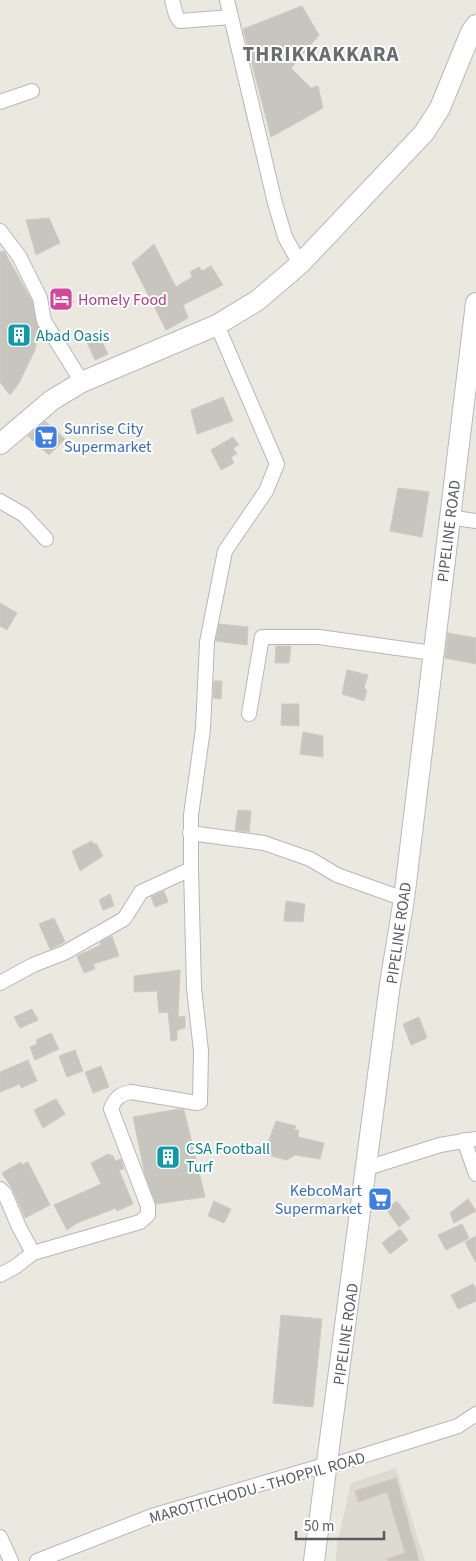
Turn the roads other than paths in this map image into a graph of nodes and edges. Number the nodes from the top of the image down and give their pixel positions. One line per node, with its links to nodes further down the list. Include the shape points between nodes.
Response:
1 (172, 0): 3 (street, via 180,21)
2 (226, 0): 3 (street)
3 (231, 17): 8 (street, via 275,202 285,237)
4 (476, 25): 8 (street, via 434,120)
5 (32, 91): 6 (street)
6 (0, 102)
7 (0, 231): 11 (street, via 19,256 40,298 44,321)
8 (300, 264): 10 (street, via 258,300)
9 (476, 303): 14 (street, PIPELINE ROAD)
10 (217, 325): 11 (street); 19 (street, via 278,464 266,491 225,551 207,642 203,728)
11 (82, 382): 12 (street, via 52,400)
12 (1, 442)
13 (0, 501): 16 (street, via 24,514)
14 (450, 517): 15 (street); 17 (street, PIPELINE ROAD)
15 (476, 521)
16 (46, 539)
17 (433, 653): 18 (street, via 319,637 262,637); 21 (street, PIPELINE ROAD)
18 (249, 714)
19 (190, 833): 20 (street); 21 (street, via 264,843 310,859 337,875)
20 (191, 870): 22 (street, via 140,892 124,919 64,953); 27 (street, via 194,988 201,1051 200,1102 130,1092 114,1100 112,1109 148,1206 148,1215 140,1222)
21 (404, 899): 24 (street, PIPELINE ROAD)
22 (0, 983)
23 (470, 1140): 24 (street, via 440,1145); 25 (street)
24 (367, 1168): 30 (street, PIPELINE ROAD)
25 (476, 1174)
26 (0, 1189): 27 (street)
27 (33, 1253): 28 (street)
28 (0, 1275)
29 (476, 1414): 30 (street, MAROTTICHODU - THOPPIL ROAD, via 458,1426)
30 (327, 1468): 33 (street, MAROTTICHODU - THOPPIL ROAD, via 318,1467 152,1516); 34 (street, PIPELINE ROAD)
31 (0, 1537): 32 (street)
32 (11, 1561)
33 (38, 1561)
34 (314, 1561)

